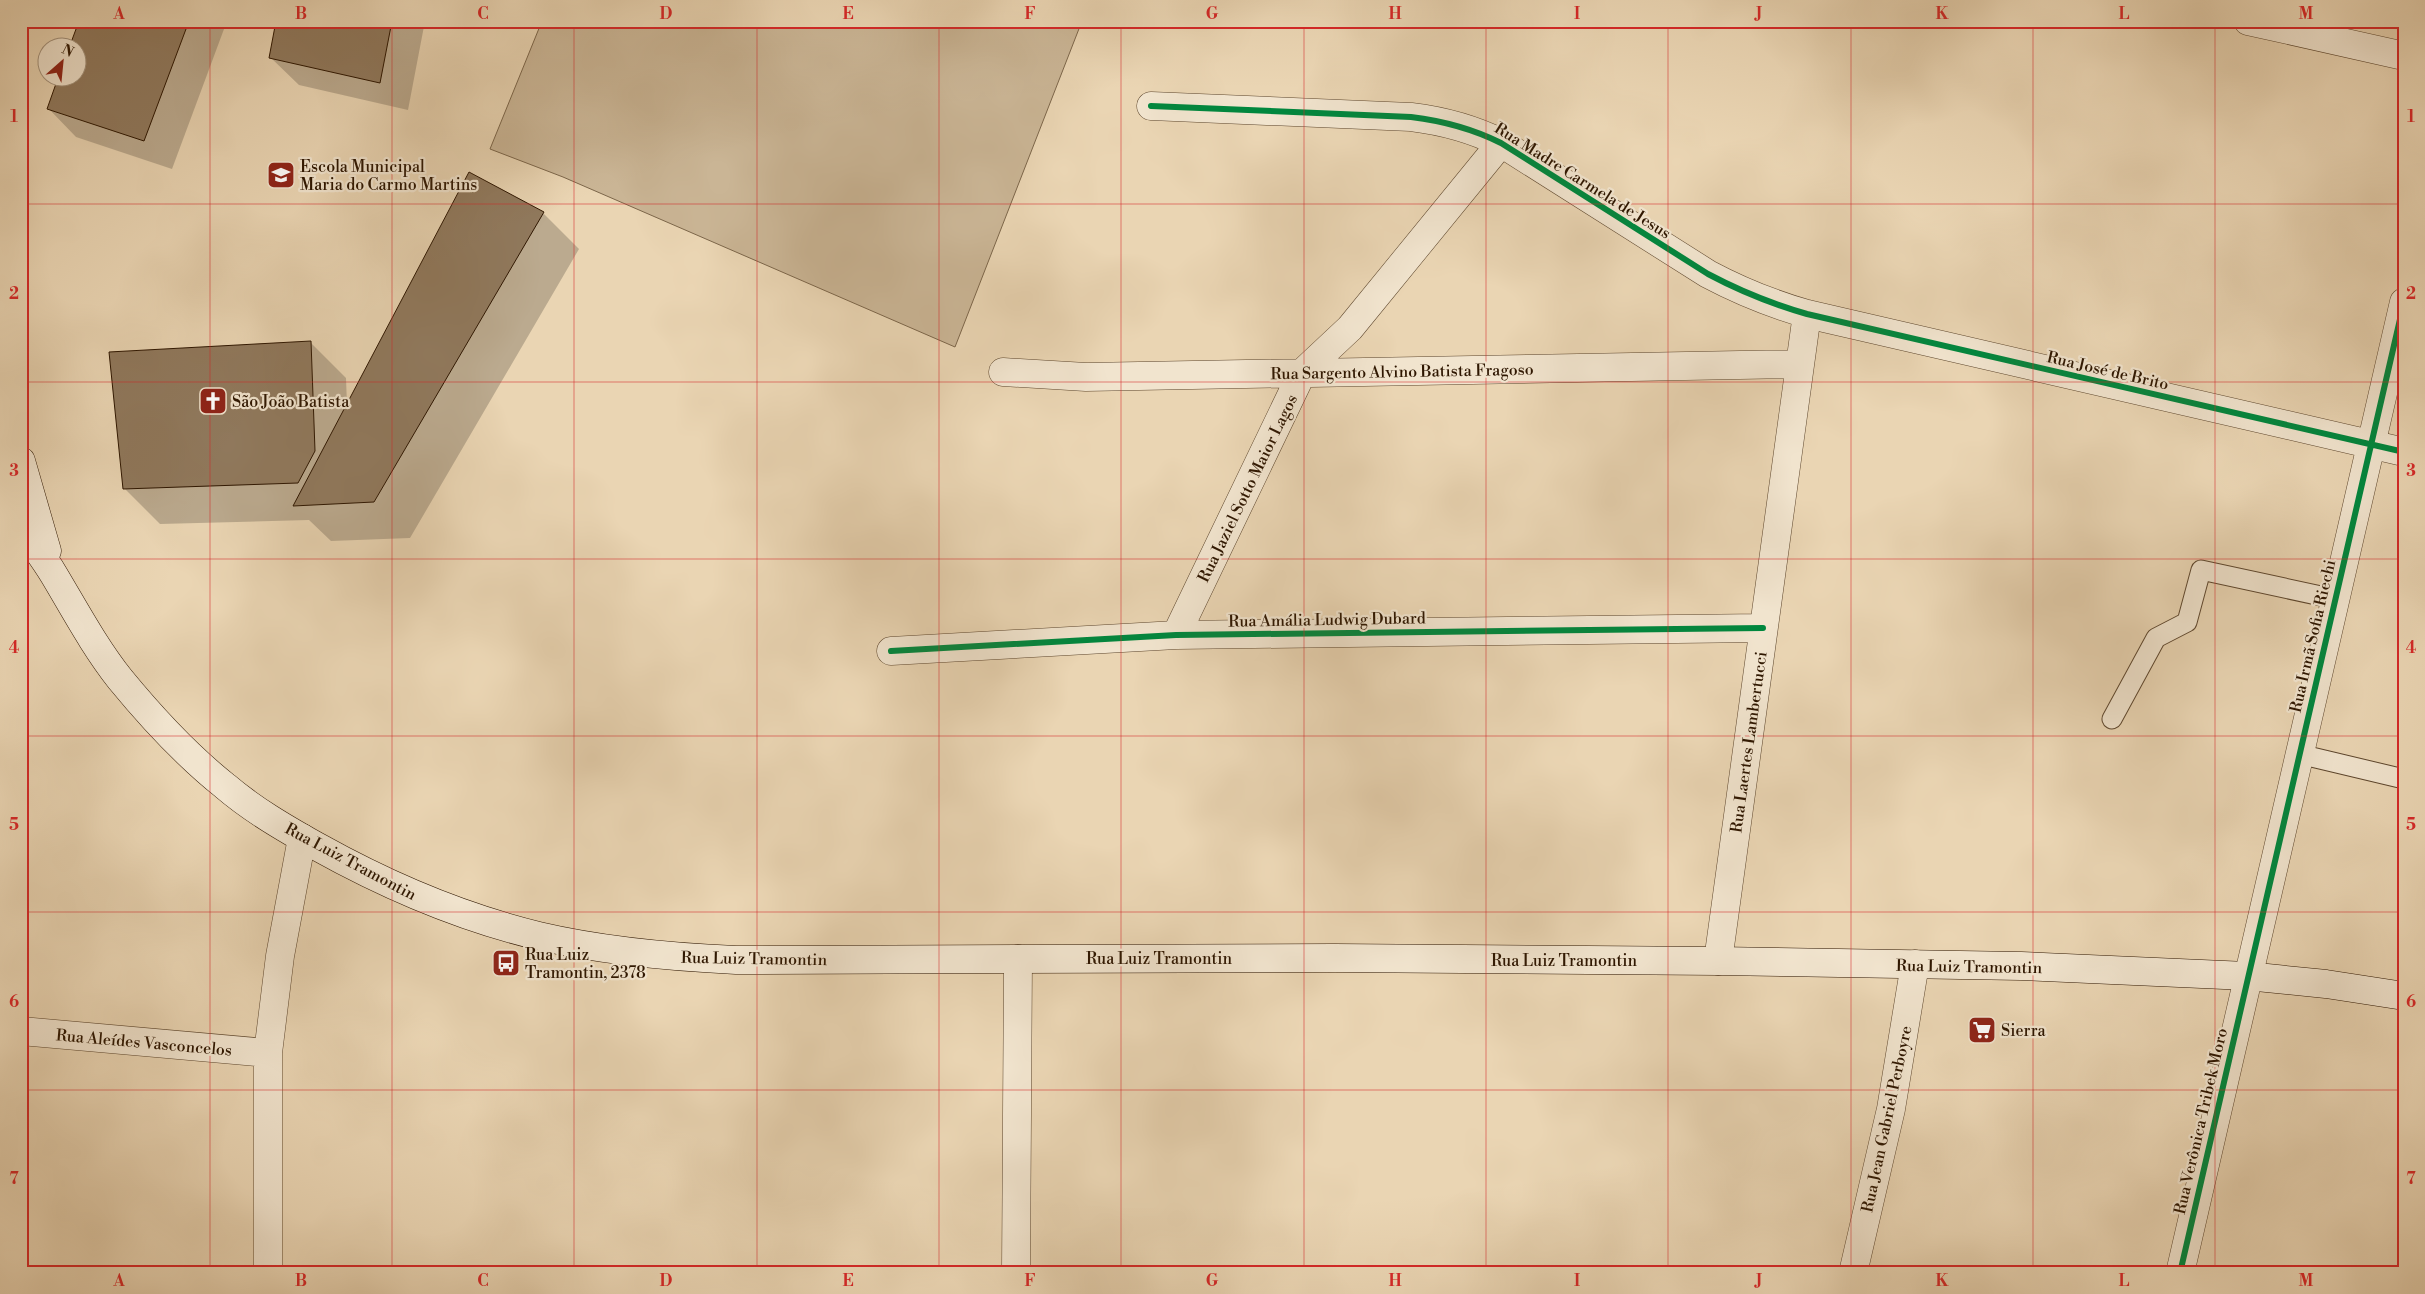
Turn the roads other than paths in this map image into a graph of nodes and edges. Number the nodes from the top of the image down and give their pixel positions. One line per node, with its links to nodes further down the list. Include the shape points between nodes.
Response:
1 (2248, 21): 2 (street)
2 (2404, 56)
3 (1151, 106): 4 (street, Rua Madre Carmela de Jesus, via 1411,117 1459,125)
4 (1502, 143): 6 (street, Rua Madre Carmela de Jesus, via 1708,274 1741,291); 9 (street, Rua Jaziel Sotto Maior Lagos, via 1350,328)
5 (2404, 302): 10 (street, Rua Irmã Sofia Riechi)
6 (1807, 314): 7 (street, Rua Laertes Lambertucci); 10 (street, Rua José de Brito)
7 (1800, 364): 9 (street, Rua Sargento Alvino Batista Fragoso); 16 (street, Rua Laertes Lambertucci)
8 (1003, 372): 9 (street, Rua Sargento Alvino Batista Fragoso, via 1086,377)
9 (1302, 373): 17 (street, Rua Jaziel Sotto Maior Lagos)
10 (2371, 445): 11 (street, Rua José de Brito); 15 (street, Rua Irmã Sofia Riechi)
11 (2404, 452)
12 (21, 461): 14 (street, Rua Luiz Tramontin)
13 (21, 527): 14 (street, Rua Luiz Tramontin)
14 (53, 574): 22 (street, Rua Luiz Tramontin, via 119,678 162,727 226,788)
15 (2335, 599): 19 (lane, via 2201,570 2188,622 2156,638); 20 (street, Rua Irmã Sofia Riechi)
16 (1764, 628): 17 (street, Rua Amália Ludwig Dubard); 24 (street, Rua Laertes Lambertucci)
17 (1176, 635): 18 (street, Rua Amália Ludwig Dubard)
18 (891, 651)
19 (2112, 719)
20 (2299, 754): 21 (lane); 26 (street, Rua Irmã Sofia Riechi)
21 (2404, 779)
22 (302, 838): 23 (street, Rua Luiz Tramontin, via 411,894 480,920 600,947 736,960); 29 (street, via 288,904)
23 (1018, 959): 24 (street, Rua Luiz Tramontin); 31 (street)
24 (1718, 961): 25 (street, Rua Luiz Tramontin)
25 (1915, 964): 26 (street, Rua Luiz Tramontin); 32 (street, Rua Jean Gabriel Perboyre, via 1892,1109)
26 (2247, 976): 27 (street, Rua Luiz Tramontin); 33 (street, Rua Verônica Tribek Moro)
27 (2404, 996)
28 (21, 1031): 29 (street, Rua Aleídes Vasconcelos)
29 (268, 1053): 30 (street)
30 (268, 1273)
31 (1016, 1273)
32 (1853, 1273)
33 (2180, 1273)

